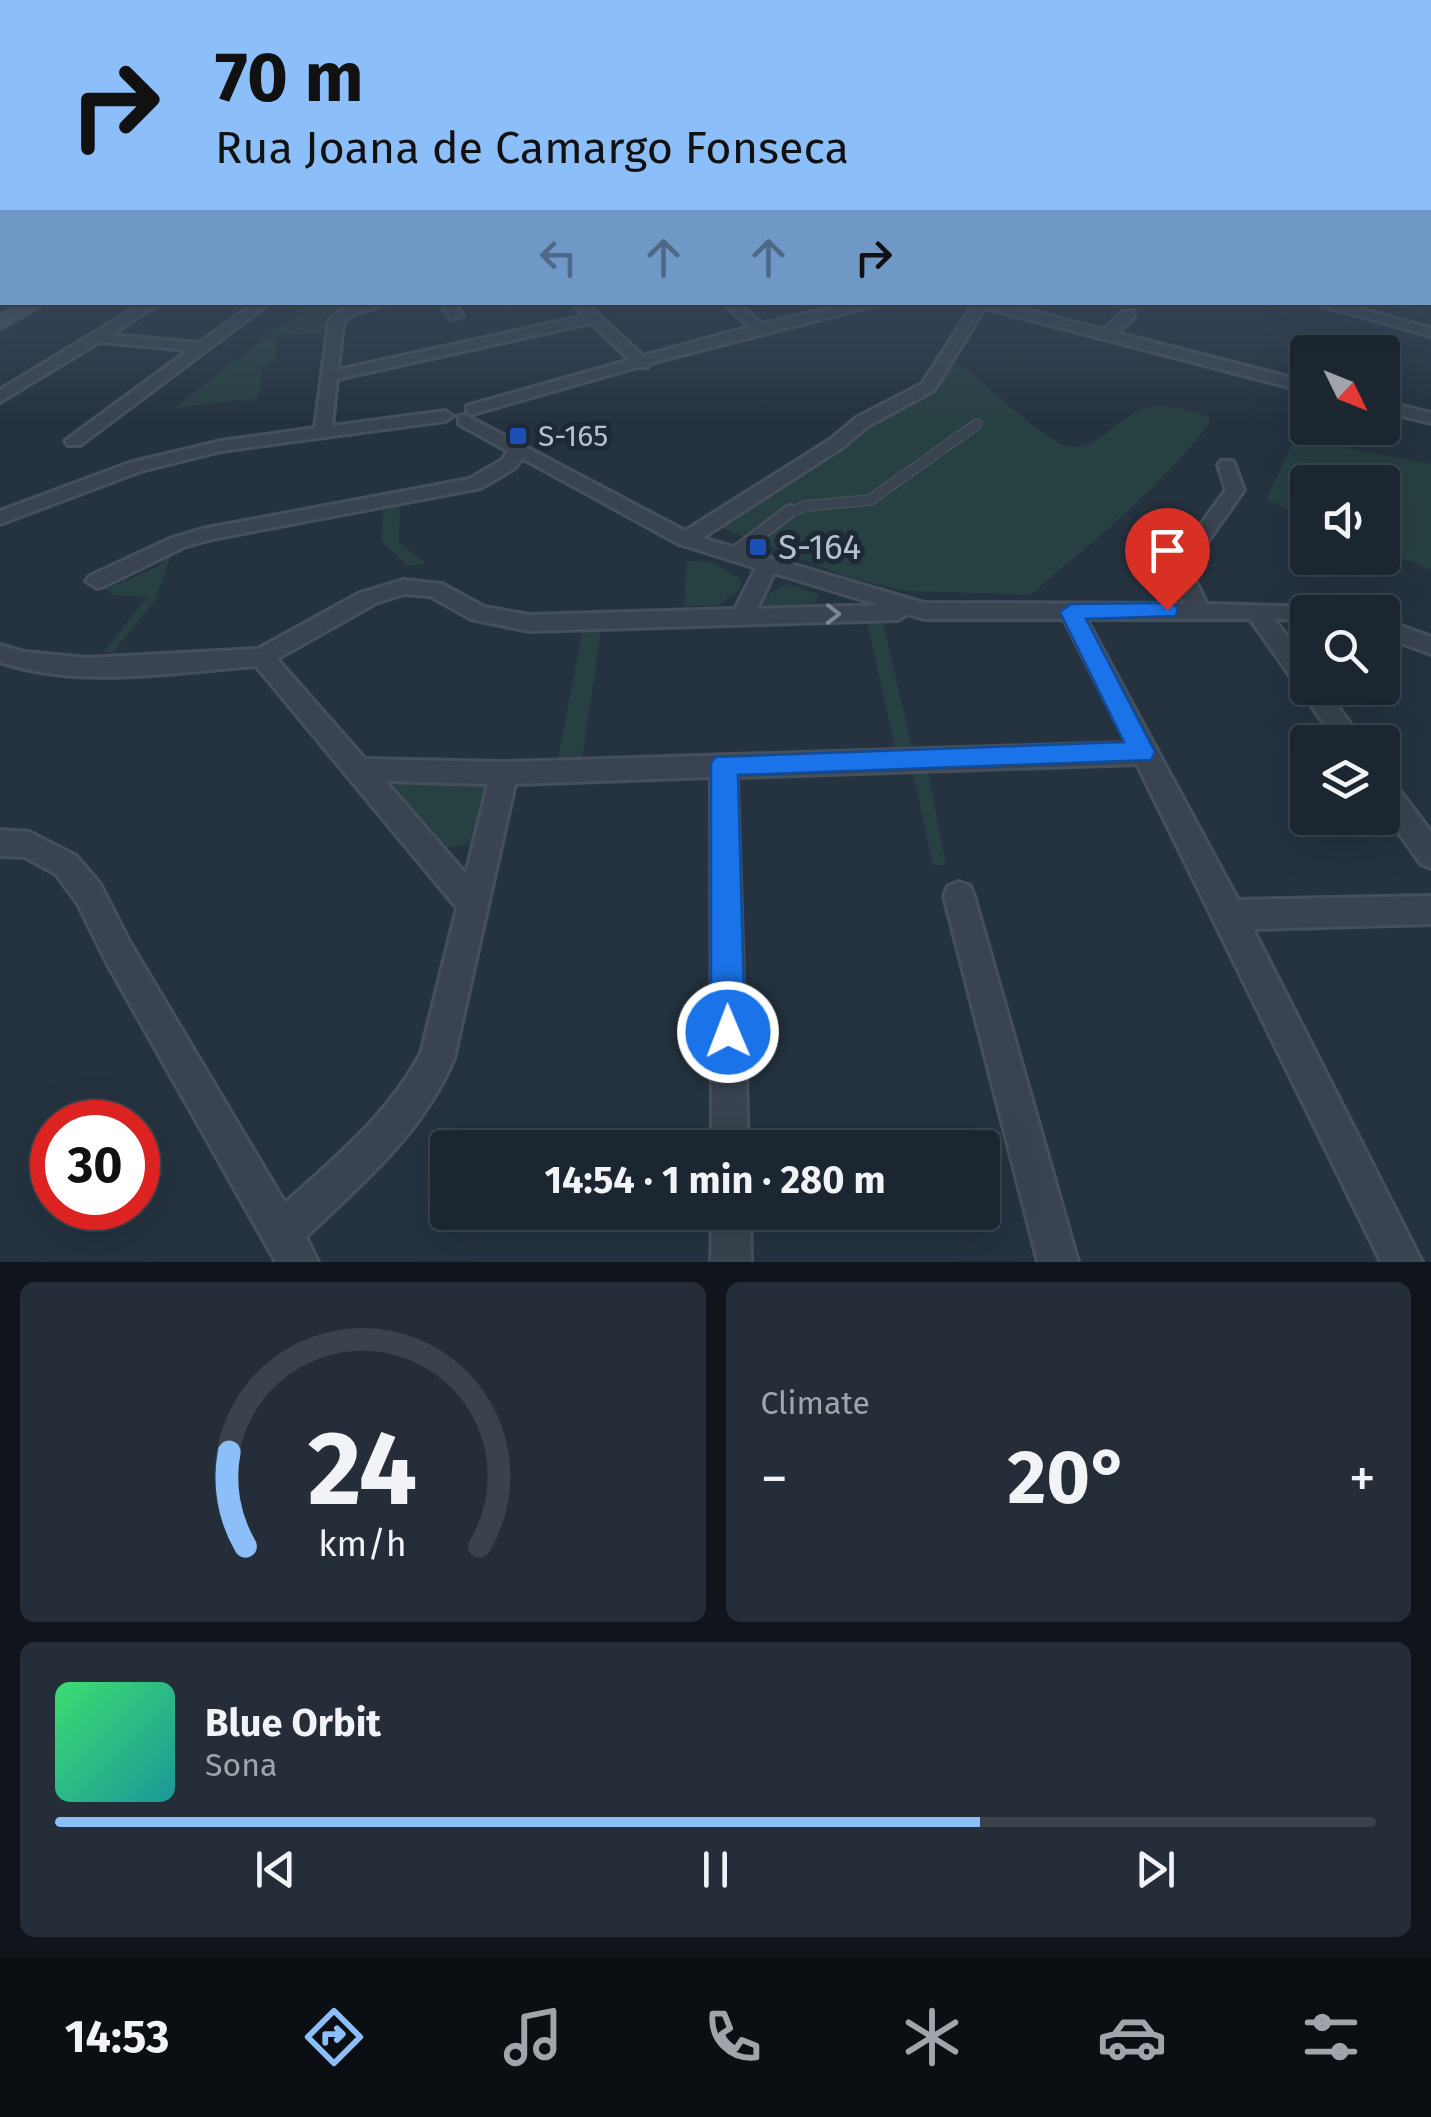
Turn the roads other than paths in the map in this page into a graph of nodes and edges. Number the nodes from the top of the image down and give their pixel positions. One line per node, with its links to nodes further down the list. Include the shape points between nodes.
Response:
1 (33, 305): 16 (main road)
2 (150, 305): 20 (street)
3 (261, 305): 21 (street)
4 (374, 305): 23 (street, via 336,320)
5 (448, 305): 14 (street)
6 (579, 305): 15 (street)
7 (732, 305): 17 (street)
8 (848, 305): 12 (street)
9 (981, 305): 35 (street, via 928,387 862,422)
10 (990, 305): 19 (street)
11 (1328, 305): 18 (street)
12 (814, 308): 17 (street)
13 (1129, 314): 19 (street)
14 (456, 316)
15 (592, 320): 22 (street); 23 (street)
16 (0, 323)
17 (758, 326): 22 (street)
18 (1431, 332)
19 (1108, 336): 24 (street)
20 (97, 338): 21 (street); 25 (street)
21 (199, 348): 31 (street)
22 (643, 364): 27 (street)
23 (331, 376): 30 (street)
24 (1290, 382)
25 (0, 397)
26 (1400, 410): 28 (street)
27 (469, 415): 30 (street, via 456,408 445,416); 32 (street)
28 (1431, 418)
29 (976, 424): 36 (lane, via 870,500 792,510)
30 (323, 431): 34 (street, via 135,467)
31 (74, 441)
32 (518, 449): 35 (street); 38 (street, via 509,464 474,484 195,537)
33 (1227, 465): 39 (street, via 1234,490 1179,568)
34 (0, 518)
35 (686, 540): 36 (street)
36 (732, 555): 37 (street)
37 (767, 567): 41 (street); 44 (street)
38 (97, 581)
39 (1199, 610): 40 (street); 43 (street)
40 (1255, 610): 42 (street); 49 (street)
41 (924, 611): 43 (street); 44 (street, one-way to 41)
42 (1290, 611)
43 (1071, 612): 50 (street)
44 (742, 617): 48 (street, via 502,620 434,589 403,587 368,598)
45 (1400, 634): 46 (street)
46 (1431, 646)
47 (0, 653): 48 (street, via 24,662 92,666)
48 (262, 658): 52 (street)
49 (1290, 659)
50 (1142, 752): 51 (street); 60 (street)
51 (724, 764): 53 (street); 61 (street)
52 (360, 770): 53 (street); 58 (street)
53 (504, 773): 58 (street)
54 (1400, 812): 56 (street)
55 (0, 842): 63 (street, via 29,845 66,864 89,894)
56 (1431, 855)
57 (959, 896): 65 (street)
58 (471, 902): 63 (street, via 427,1082)
59 (1431, 910): 60 (street)
60 (1230, 916): 66 (street)
61 (730, 1130)
62 (730, 1230): 64 (street)
63 (290, 1248)
64 (731, 1262)
65 (1058, 1262)
66 (1402, 1262)

